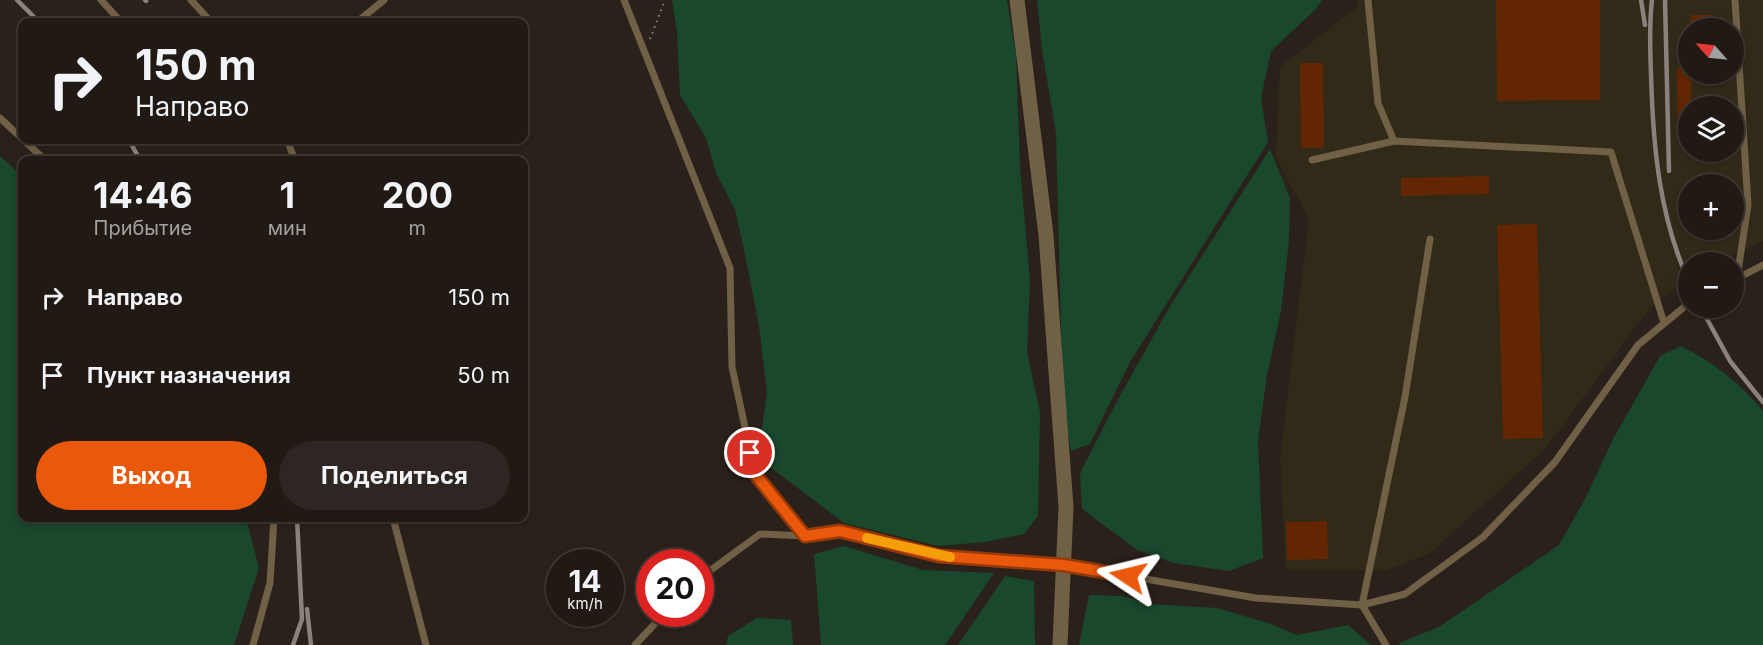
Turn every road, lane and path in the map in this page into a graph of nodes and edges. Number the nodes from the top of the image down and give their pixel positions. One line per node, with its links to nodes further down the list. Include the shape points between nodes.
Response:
1 (101, 0): 9 (lane)
2 (191, 0): 10 (lane)
3 (384, 0): 11 (lane)
4 (624, 0): 12 (lane)
5 (665, 0): 12 (path)
6 (1017, 0): 28 (street, via 1046,235 1066,507)
7 (1368, 0): 15 (lane, via 1378,103)
8 (1735, 0): 20 (lane, via 1748,205)
9 (117, 18)
10 (207, 18)
11 (362, 18)
12 (644, 54): 27 (lane, via 730,268 732,367 755,474)
13 (0, 118): 14 (lane)
14 (18, 135)
15 (1394, 141): 18 (lane); 24 (lane, via 1611,152)
16 (28, 144): 17 (lane)
17 (41, 156)
18 (1312, 160)
19 (1430, 238): 30 (lane, via 1405,397)
20 (1740, 252)
21 (1763, 265): 22 (lane)
22 (1744, 275)
23 (1678, 312): 24 (lane)
24 (1665, 323): 30 (lane, via 1638,345 1555,462 1483,537 1405,594)
25 (274, 522): 32 (lane, via 270,583)
26 (394, 522): 33 (lane)
27 (805, 536): 28 (lane, via 840,531 939,556); 29 (lane, via 760,534)
28 (1064, 565): 30 (lane, via 1256,598); 35 (street)
29 (714, 568)
30 (1362, 604): 36 (lane)
31 (652, 627): 34 (lane)
32 (253, 645)
33 (426, 645)
34 (635, 645)
35 (1060, 645)
36 (1386, 645)

